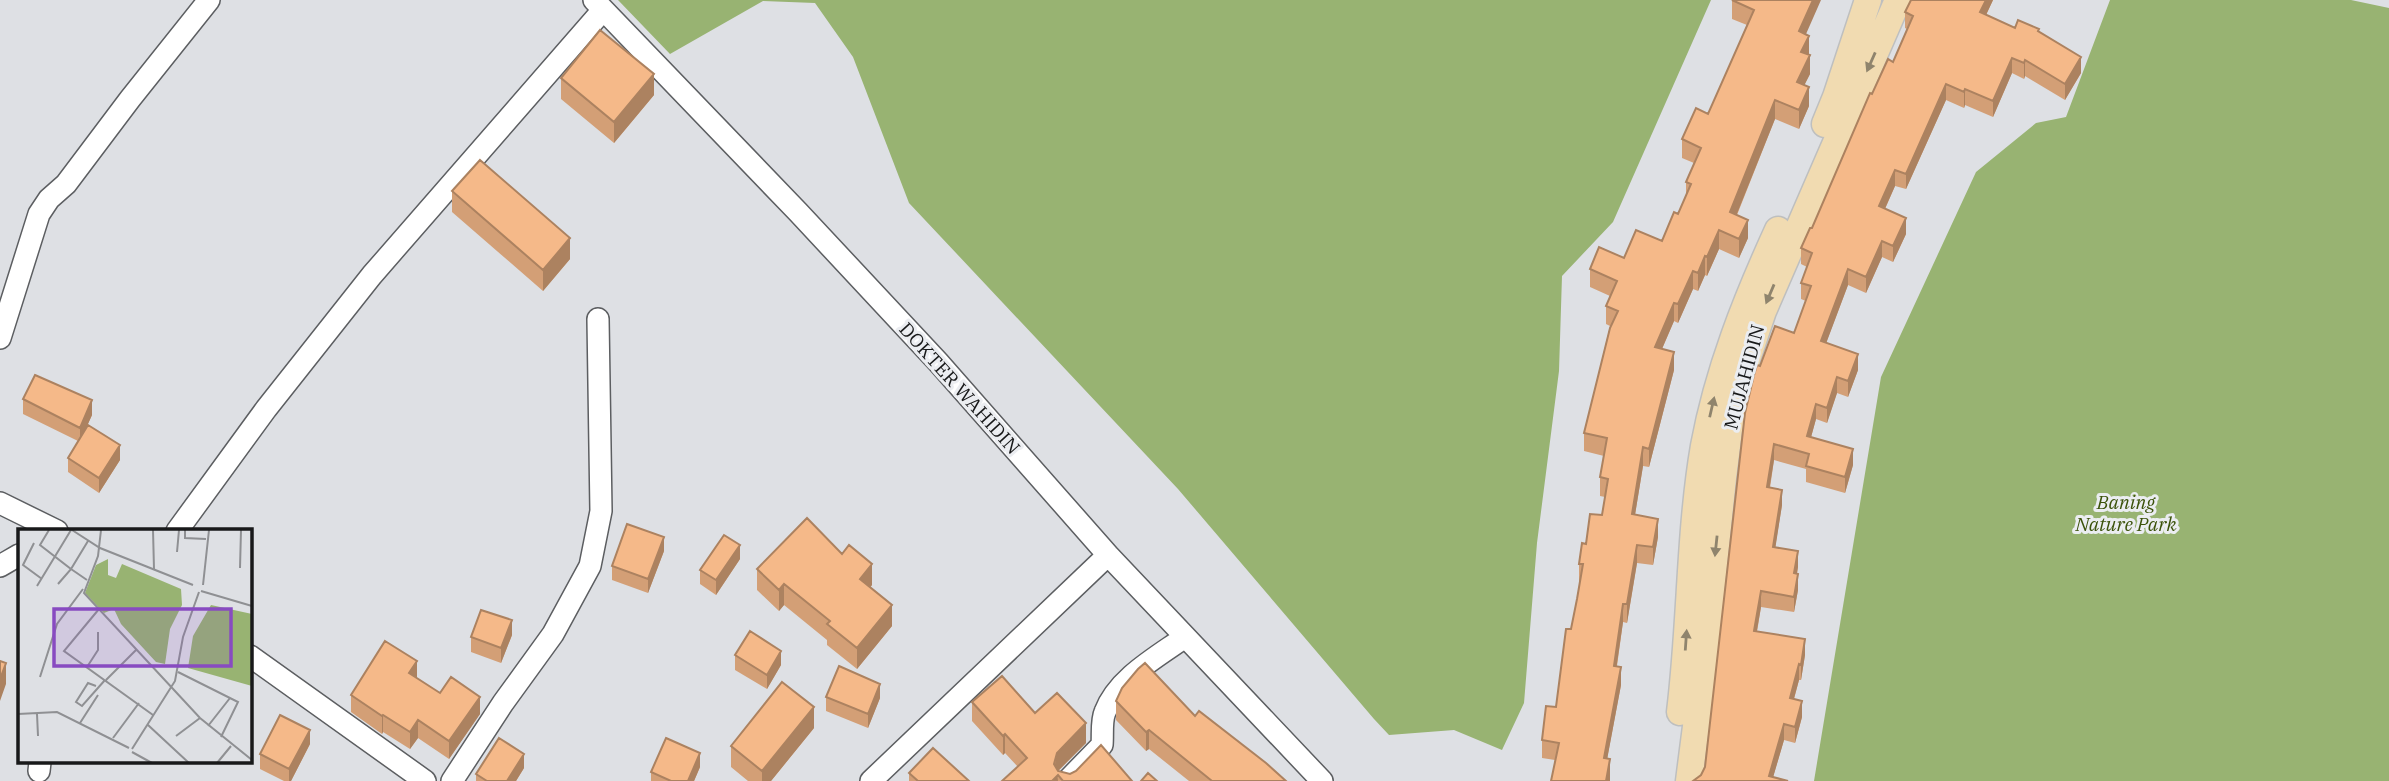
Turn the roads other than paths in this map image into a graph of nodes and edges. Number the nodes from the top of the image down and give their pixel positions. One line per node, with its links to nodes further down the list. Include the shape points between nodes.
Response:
1 (209, 0): 6 (street, via 39,214)
2 (1868, 0): 20 (main road, MUJAHIDIN, one-way to 2, via 1684,681 1700,475 1716,390 1744,306 1836,97)
3 (1898, 0): 21 (main road, MUJAHIDIN, one-way to 21, via 1763,311 1740,380 1729,430)
4 (599, 5): 9 (street, via 372,275); 10 (street, DOKTER WAHIDIN, via 938,362)
5 (598, 320): 16 (street, via 601,511 590,566 553,634)
6 (0, 338)
7 (0, 503): 8 (street)
8 (51, 529)
9 (178, 529)
10 (1108, 555): 13 (street, DOKTER WAHIDIN); 17 (street)
11 (18, 556): 12 (street)
12 (0, 566)
13 (1185, 637): 18 (street, via 1124,684 1104,714 1102,745); 19 (street, DOKTER WAHIDIN)
14 (252, 657): 15 (street)
15 (425, 781)
16 (452, 781)
17 (871, 781)
18 (1067, 781)
19 (1322, 781)
20 (1671, 781)
21 (1689, 781)

